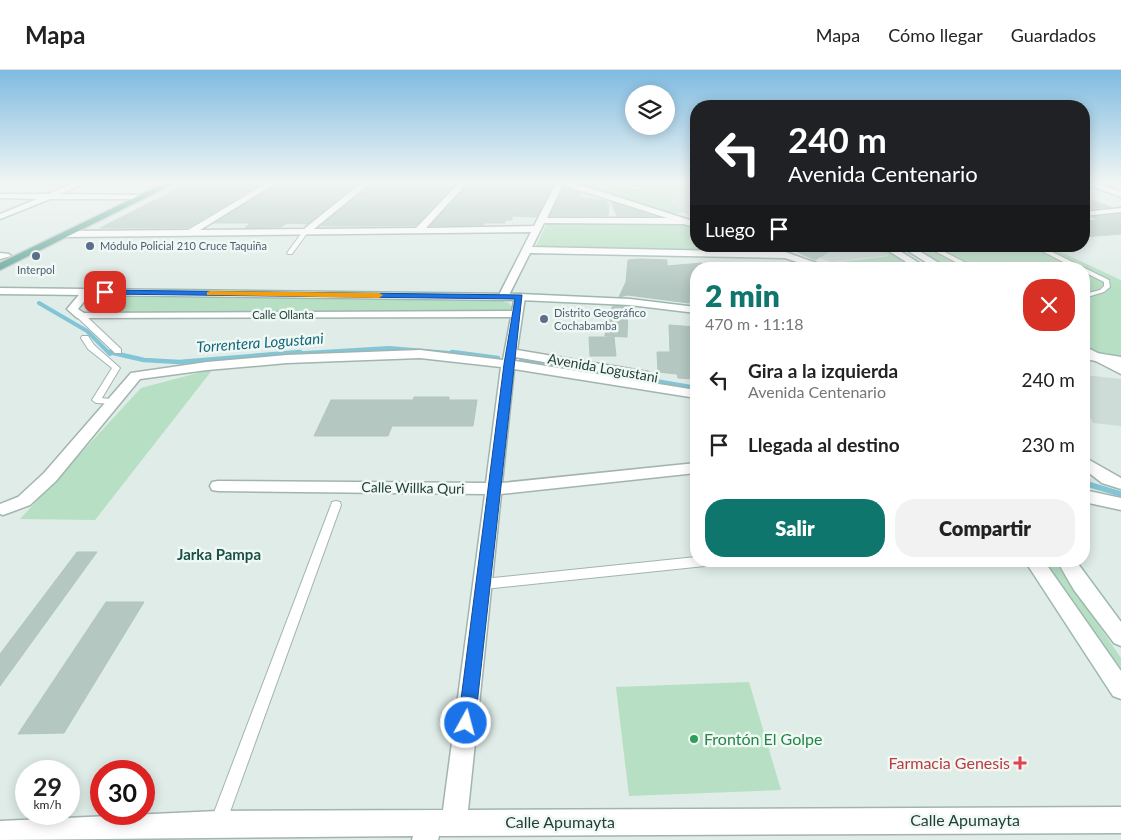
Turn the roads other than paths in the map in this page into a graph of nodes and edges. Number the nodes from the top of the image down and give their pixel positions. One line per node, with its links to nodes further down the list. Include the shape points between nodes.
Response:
1 (81, 219): 23 (main road)
2 (98, 219): 14 (main road)
3 (212, 219): 13 (street)
4 (321, 219): 12 (street)
5 (429, 219): 11 (street)
6 (678, 219): 8 (street)
7 (542, 220): 8 (street); 10 (street)
8 (684, 221): 9 (street)
9 (690, 223)
10 (537, 229): 11 (street); 15 (street)
11 (418, 231): 12 (street)
12 (305, 232): 13 (street); 21 (lane)
13 (189, 233): 14 (street)
14 (67, 234): 29 (main road)
15 (527, 250): 22 (street); 36 (street)
16 (777, 252): 22 (street)
17 (895, 252): 25 (street)
18 (914, 252): 26 (street)
19 (940, 252): 27 (lane)
20 (1047, 252): 28 (lane)
21 (290, 254)
22 (785, 255): 24 (street)
23 (2, 257)
24 (806, 262)
25 (911, 262)
26 (932, 262)
27 (961, 262)
28 (1068, 262)
29 (0, 267)
30 (1090, 273): 34 (lane, via 1107,281 1107,287)
31 (0, 291): 32 (street)
32 (56, 292): 33 (street); 35 (street)
33 (87, 292): 36 (street); 38 (street, via 72,308)
34 (1090, 294)
35 (0, 299)
36 (514, 303): 37 (street, via 630,302); 38 (street, Calle Ollanta); 43 (street)
37 (690, 309)
38 (82, 316): 40 (lane)
39 (85, 338): 50 (lane, via 116,368 96,400)
40 (118, 351)
41 (1090, 354): 44 (street)
42 (1090, 357): 44 (street)
43 (509, 358): 48 (street, Avenida Logustani); 49 (street); 50 (street, via 381,354 207,366 136,376); 55 (street)
44 (1099, 359): 45 (street); 46 (street); 47 (street)
45 (1121, 361)
46 (1090, 363)
47 (1121, 370)
48 (690, 382)
49 (690, 393)
50 (114, 402): 59 (street, via 50,477 24,501)
51 (1090, 466): 53 (street)
52 (690, 469): 55 (street, Calle Willka Quri)
53 (1121, 484)
54 (218, 486): 55 (street, Calle Willka Quri)
55 (493, 489): 63 (street)
56 (1090, 497): 57 (street)
57 (1121, 504)
58 (336, 505): 68 (lane)
59 (2, 509)
60 (690, 563): 63 (lane)
61 (1038, 567): 65 (street)
62 (1070, 567): 64 (street)
63 (484, 584): 67 (street)
64 (1121, 637)
65 (1121, 689)
66 (1121, 820): 67 (street, Calle Apumayta)
67 (454, 822): 69 (street, Calle Apumayta)
68 (218, 824): 69 (street, Calle Apumayta); 70 (street, Calle Apumayta)
69 (426, 832)
70 (0, 834)

